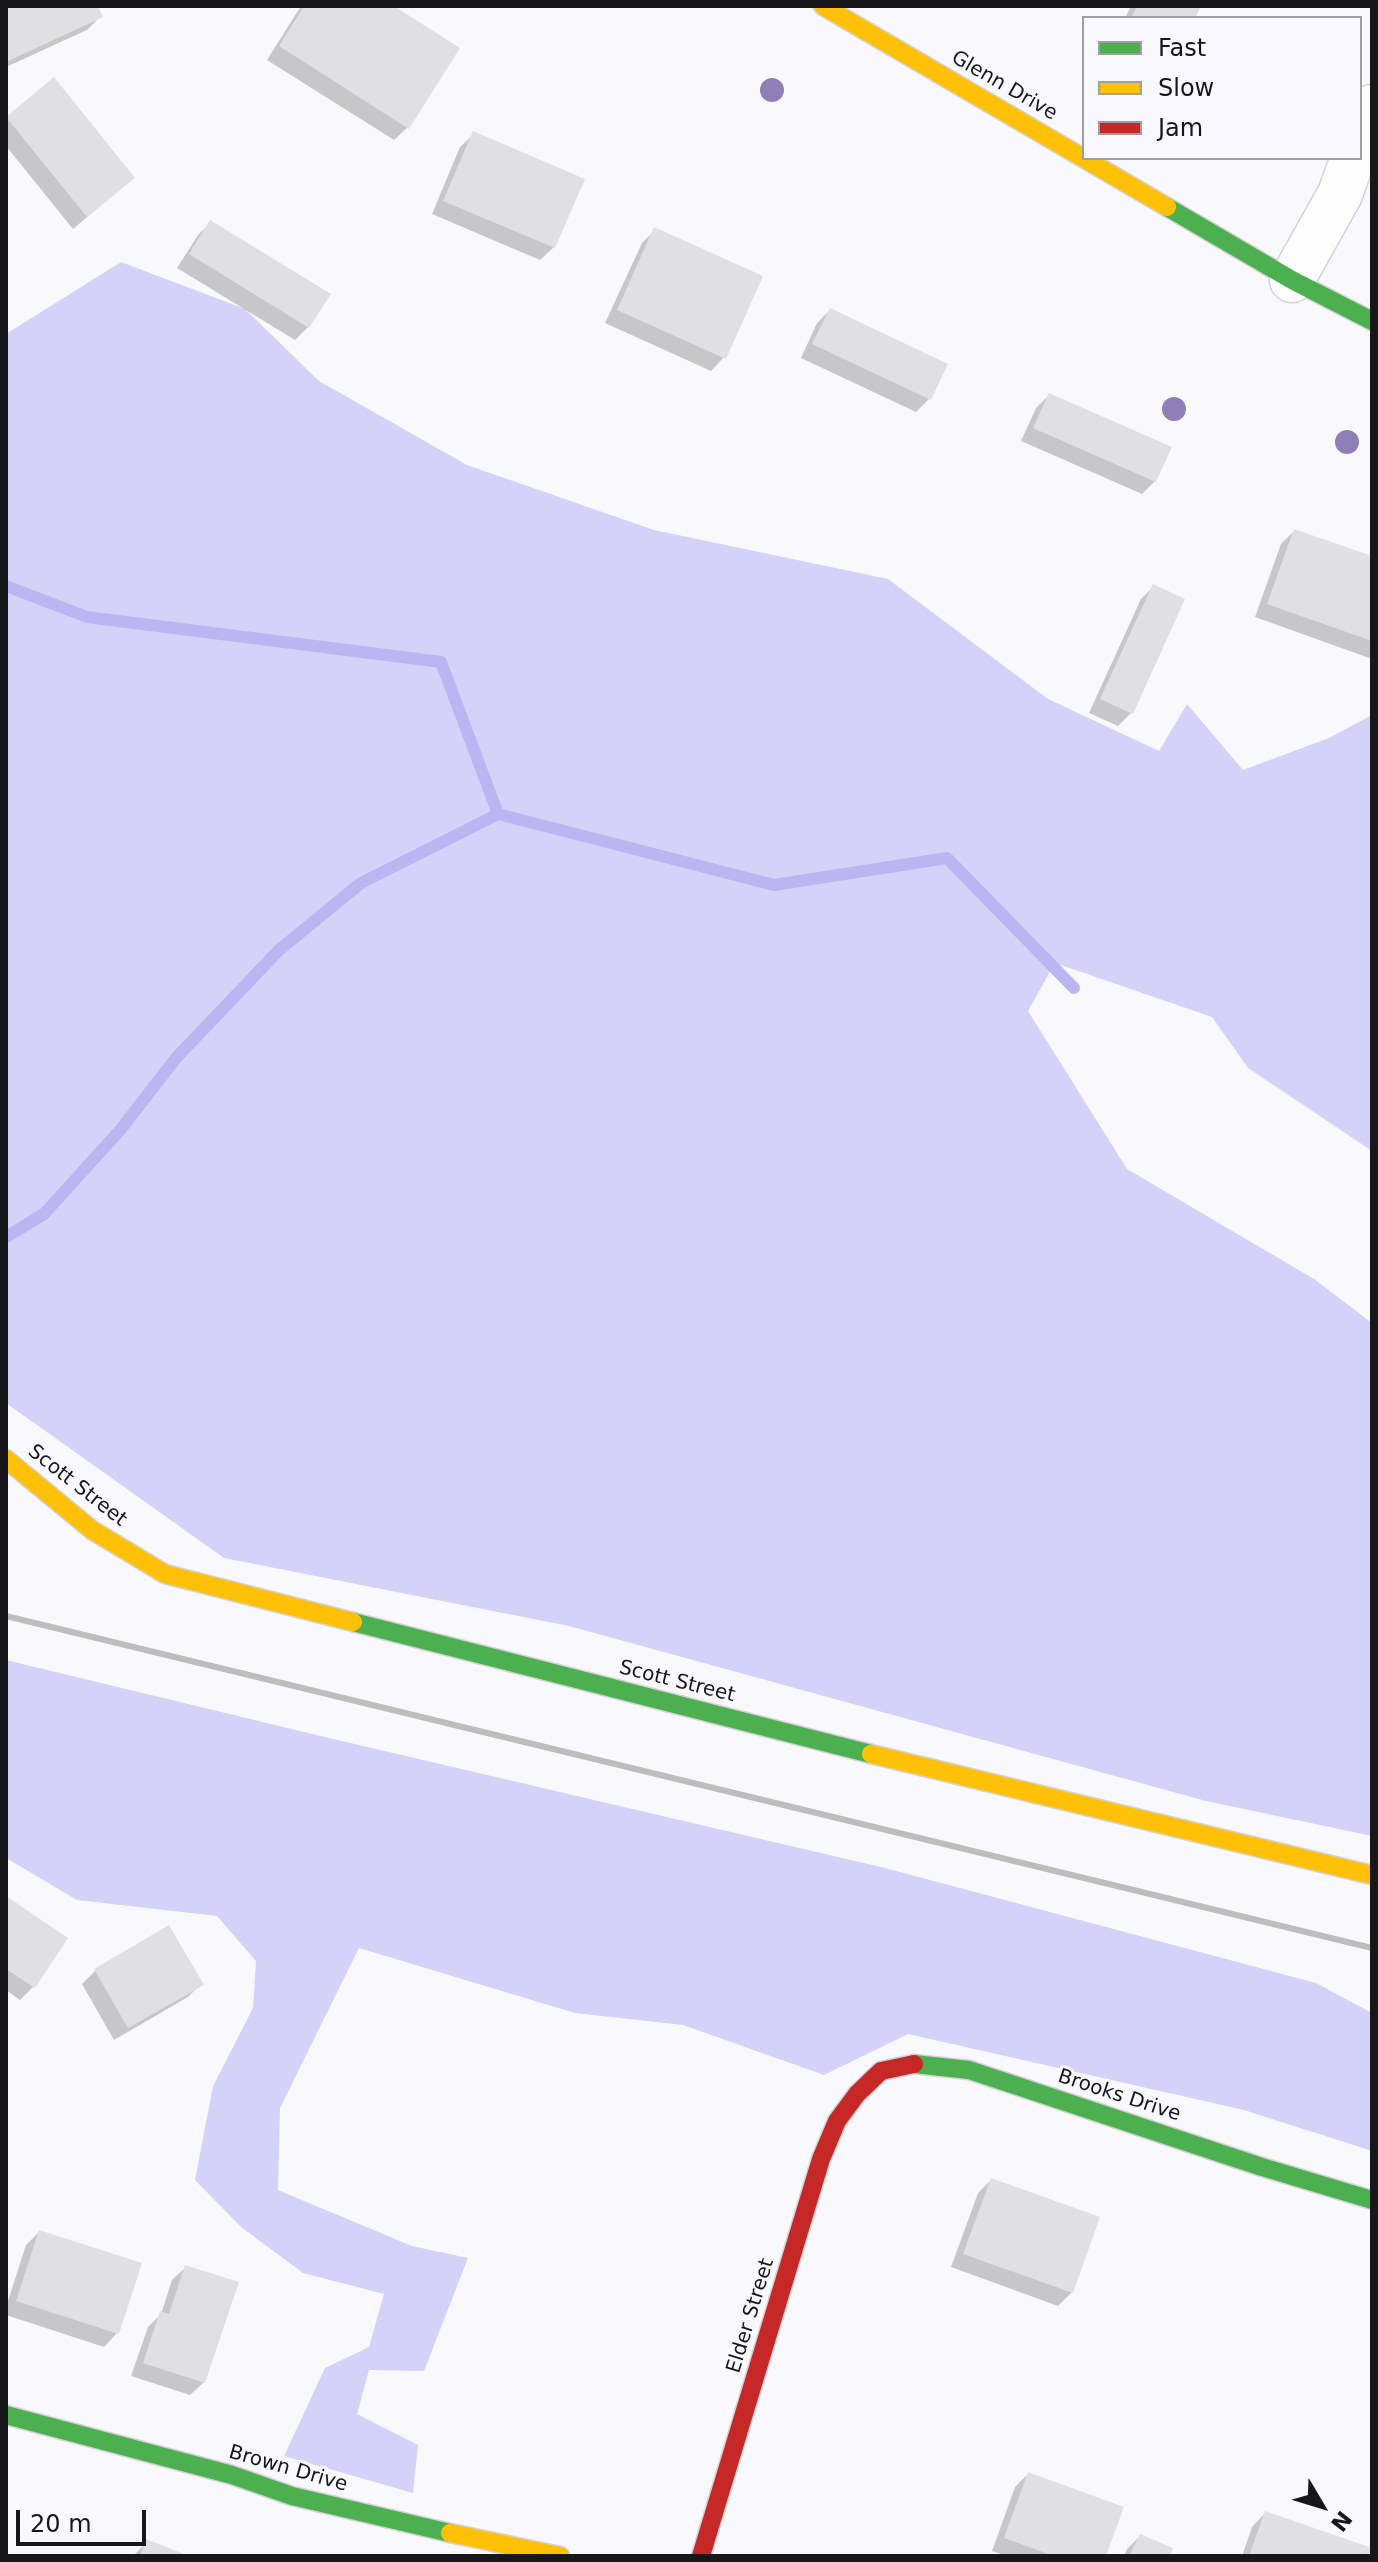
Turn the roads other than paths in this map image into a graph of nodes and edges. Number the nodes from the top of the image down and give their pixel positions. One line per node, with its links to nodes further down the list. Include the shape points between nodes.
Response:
1 (823, 6): 4 (street, Glenn Drive)
2 (1372, 107): 3 (street)
3 (1362, 134)
4 (1082, 157)
5 (1087, 160): 7 (street, Glenn Drive)
6 (1352, 160): 7 (street, via 1340,194)
7 (1292, 280): 8 (street, Glenn Drive)
8 (1372, 321)
9 (6, 1459): 10 (street, Scott Street, via 92,1530 165,1574)
10 (1372, 1875)
11 (857, 2094): 12 (street, Brooks Drive, via 881,2071 916,2063 969,2070); 15 (street, Elder Street, via 837,2121 821,2159)
12 (1372, 2200)
13 (6, 2415): 14 (street, Brown Drive, via 292,2496)
14 (560, 2556)
15 (701, 2556)

